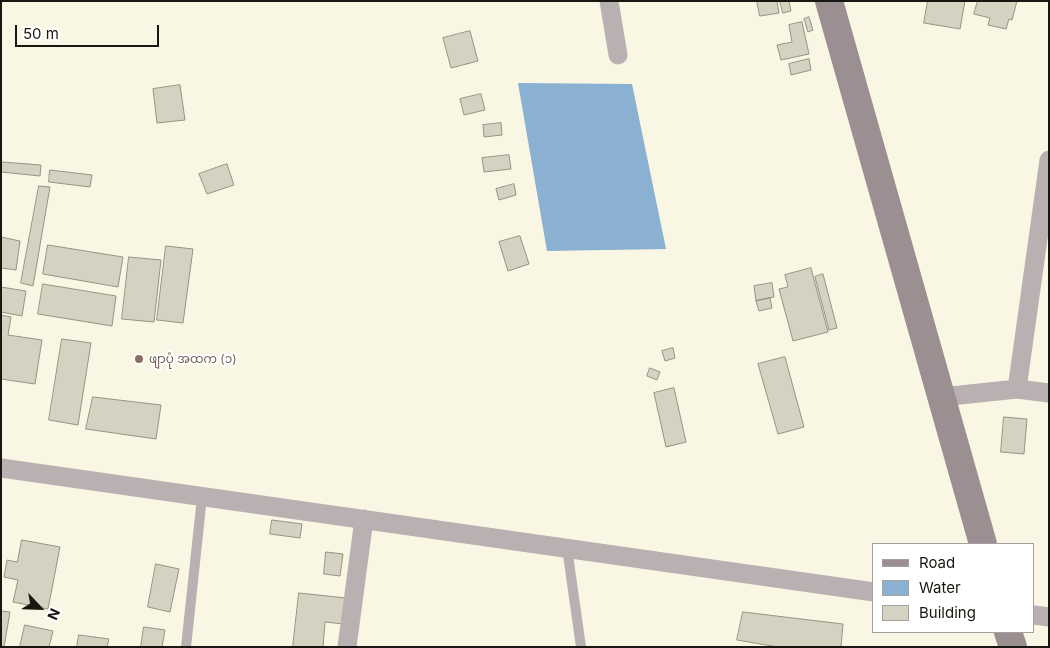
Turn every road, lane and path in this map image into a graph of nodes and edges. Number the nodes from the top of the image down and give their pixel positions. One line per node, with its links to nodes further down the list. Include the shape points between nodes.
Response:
1 (609, 1): 3 (street)
2 (829, 1): 7 (main road)
3 (618, 55)
4 (1049, 160): 5 (street)
5 (1017, 389): 6 (street); 7 (street)
6 (1049, 393)
7 (942, 397): 11 (main road)
8 (1, 468): 9 (street)
9 (202, 497): 10 (street); 17 (lane)
10 (364, 519): 12 (street); 18 (street)
11 (983, 543)
12 (567, 548): 13 (street); 19 (lane)
13 (872, 592)
14 (1035, 614): 15 (street)
15 (1049, 617)
16 (1008, 633): 20 (main road)
17 (186, 647)
18 (347, 647)
19 (581, 647)
20 (1012, 647)

